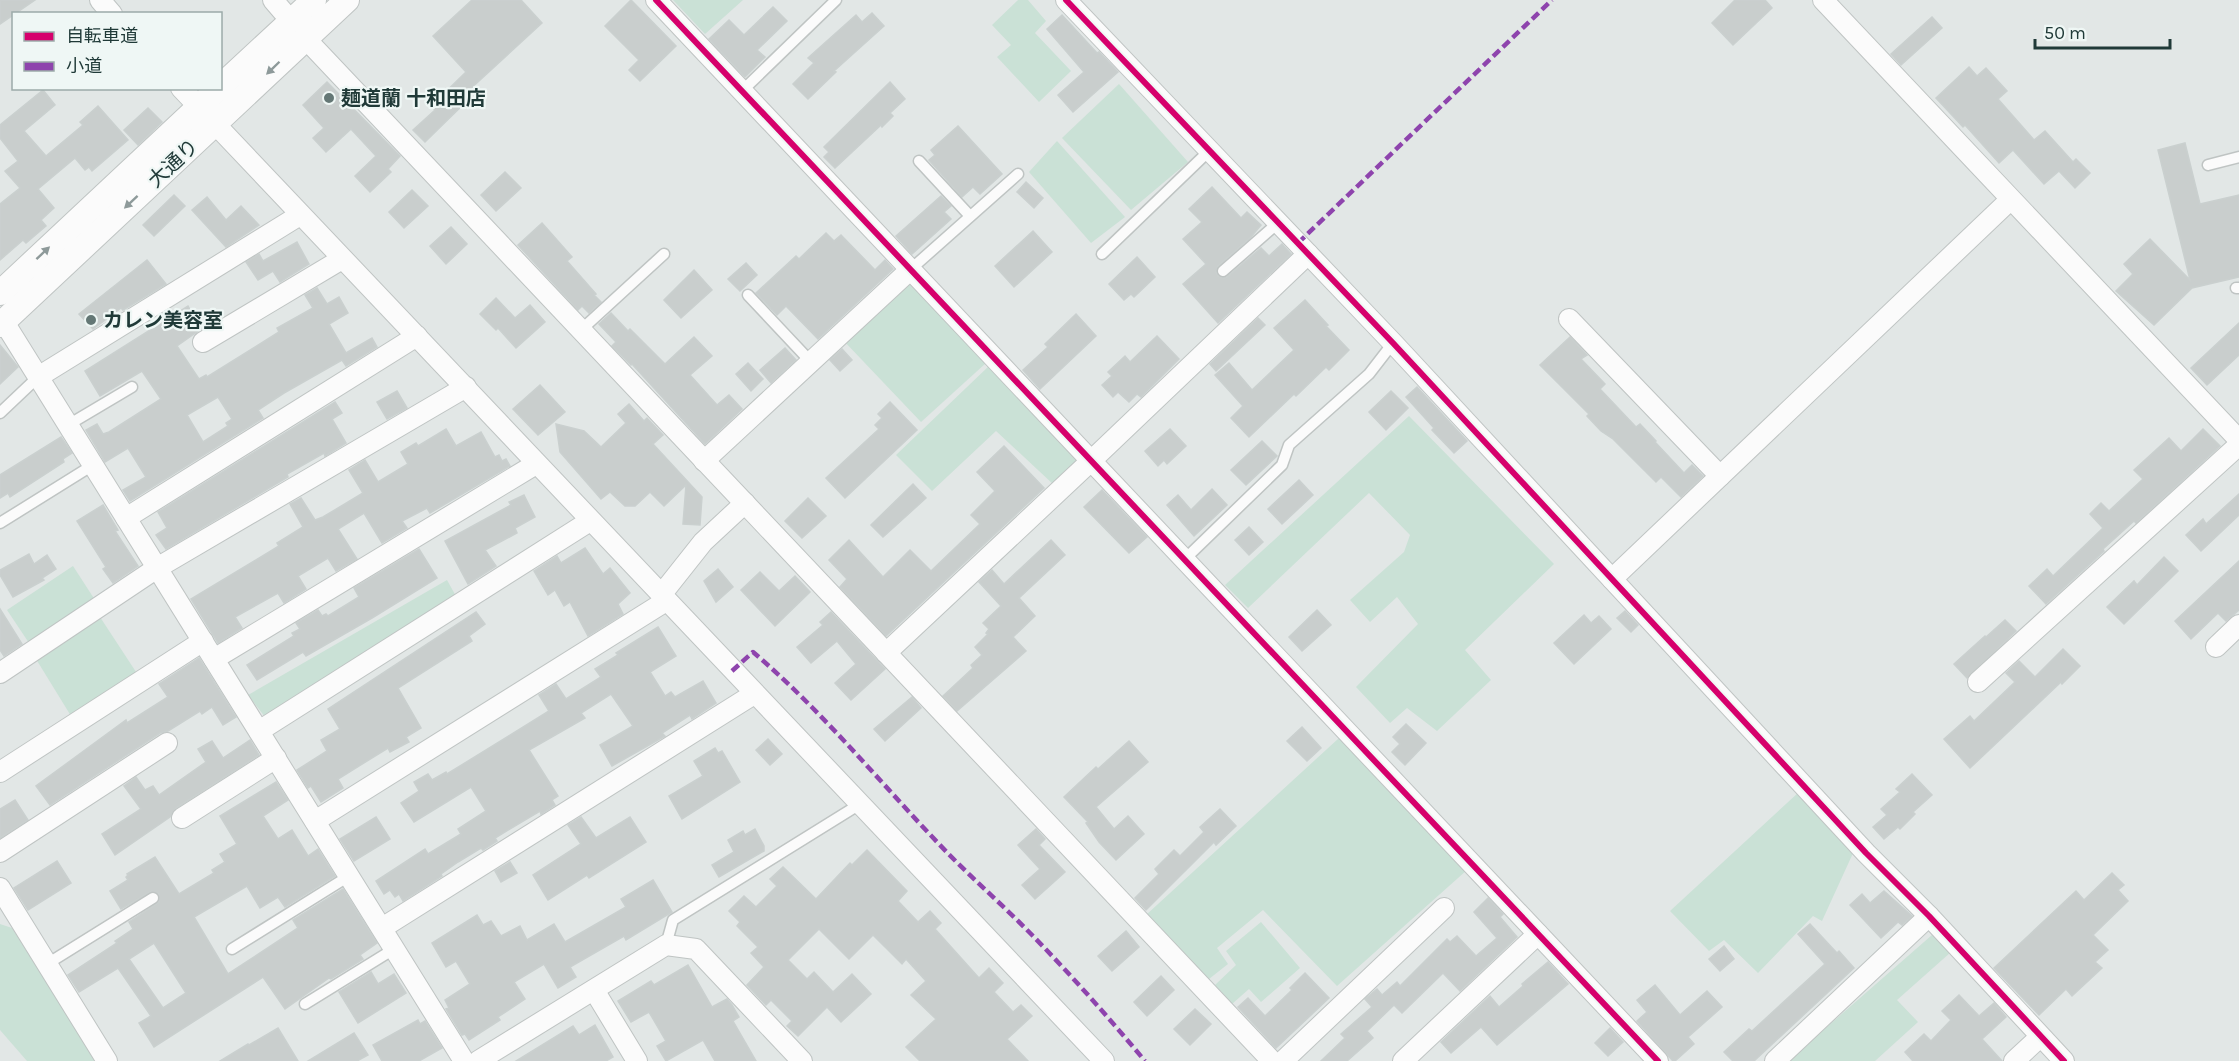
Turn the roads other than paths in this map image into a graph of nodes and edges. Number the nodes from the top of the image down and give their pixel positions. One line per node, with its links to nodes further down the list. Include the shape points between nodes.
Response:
1 (100, 0): 9 (street)
2 (273, 0): 10 (street)
3 (314, 0): 10 (street, 大通り)
4 (346, 0): 10 (street, 大通り)
5 (656, 0): 14 (street)
6 (836, 0): 14 (lane)
7 (1066, 0): 16 (street)
8 (1823, 0): 21 (street)
9 (110, 12)
10 (298, 29): 11 (street, 大通り); 15 (street, 大通り, one-way to 15); 35 (street)
11 (222, 86)
12 (184, 90): 15 (street)
13 (219, 90): 15 (street, 大通り)
14 (742, 91): 29 (street)
15 (207, 116): 22 (street); 31 (street, 大通り, one-way to 15); 34 (street, 大通り, one-way to 34)
16 (1209, 151): 24 (street); 26 (lane)
17 (2239, 157): 19 (lane)
18 (919, 161): 23 (lane)
19 (2208, 165)
20 (1017, 174): 23 (lane)
21 (2010, 200): 45 (street); 51 (street)
22 (300, 215): 28 (street); 40 (street)
23 (970, 216): 29 (lane)
24 (1278, 223): 27 (street); 30 (lane)
25 (664, 254): 35 (lane)
26 (1102, 254)
27 (1308, 254): 38 (street); 47 (street)
28 (342, 259): 36 (street); 37 (street)
29 (911, 269): 39 (street); 47 (street)
30 (1223, 271)
31 (0, 293)
32 (748, 295): 39 (lane)
33 (1569, 319): 51 (street)
34 (2, 323): 40 (street)
35 (581, 330): 48 (street)
36 (417, 336): 42 (street); 53 (street)
37 (202, 342)
38 (1393, 343): 56 (lane, via 1369,374 1289,445 1282,465); 58 (street)
39 (811, 362): 48 (street)
40 (38, 377): 43 (lane); 44 (street)
41 (132, 387): 44 (lane)
42 (466, 387): 49 (street); 57 (street)
43 (0, 413)
44 (68, 424): 50 (street)
45 (2239, 440)
46 (2239, 445): 66 (street)
47 (1092, 460): 56 (street); 63 (street)
48 (705, 461): 52 (street)
49 (536, 464): 54 (street); 64 (street)
50 (93, 465): 53 (street); 55 (lane)
51 (1720, 476): 58 (street)
52 (745, 503): 59 (street, via 703,542); 63 (street)
53 (126, 518): 57 (street)
54 (590, 521): 59 (street); 68 (street)
55 (0, 523)
56 (1185, 559): 82 (street)
57 (157, 568): 61 (street); 65 (street)
58 (1612, 579): 80 (street)
59 (664, 598): 67 (street); 74 (street)
60 (2239, 625): 62 (street)
61 (203, 641): 64 (street); 71 (street)
62 (2216, 647)
63 (886, 653): 96 (street)
64 (214, 659): 68 (street)
65 (0, 673)
66 (1978, 682)
67 (754, 694): 72 (street); 81 (street)
68 (259, 731): 70 (street)
69 (167, 743): 75 (street)
70 (276, 758): 73 (street); 74 (street)
71 (0, 772)
72 (860, 804): 83 (lane, via 673,920); 95 (street)
73 (182, 818)
74 (315, 822): 76 (street)
75 (0, 852)
76 (349, 876): 81 (street); 84 (lane)
77 (153, 898): 86 (lane)
78 (3, 901): 86 (street)
79 (1444, 908): 97 (street)
80 (1929, 916): 89 (street); 100 (street)
81 (382, 928): 85 (street)
82 (1538, 934): 98 (street); 99 (street)
83 (666, 945): 87 (street); 94 (street, via 696,949)
84 (232, 949)
85 (394, 949): 88 (lane); 91 (street)
86 (47, 964): 90 (street)
87 (594, 990): 92 (street); 93 (street)
88 (305, 1004)
89 (2040, 1037): 101 (street); 102 (street)
90 (107, 1061)
91 (464, 1061)
92 (478, 1061)
93 (637, 1061)
94 (802, 1061)
95 (1104, 1061)
96 (1272, 1061)
97 (1283, 1061)
98 (1403, 1061)
99 (1658, 1061)
100 (1775, 1061)
101 (2014, 1061)
102 (2064, 1061)

